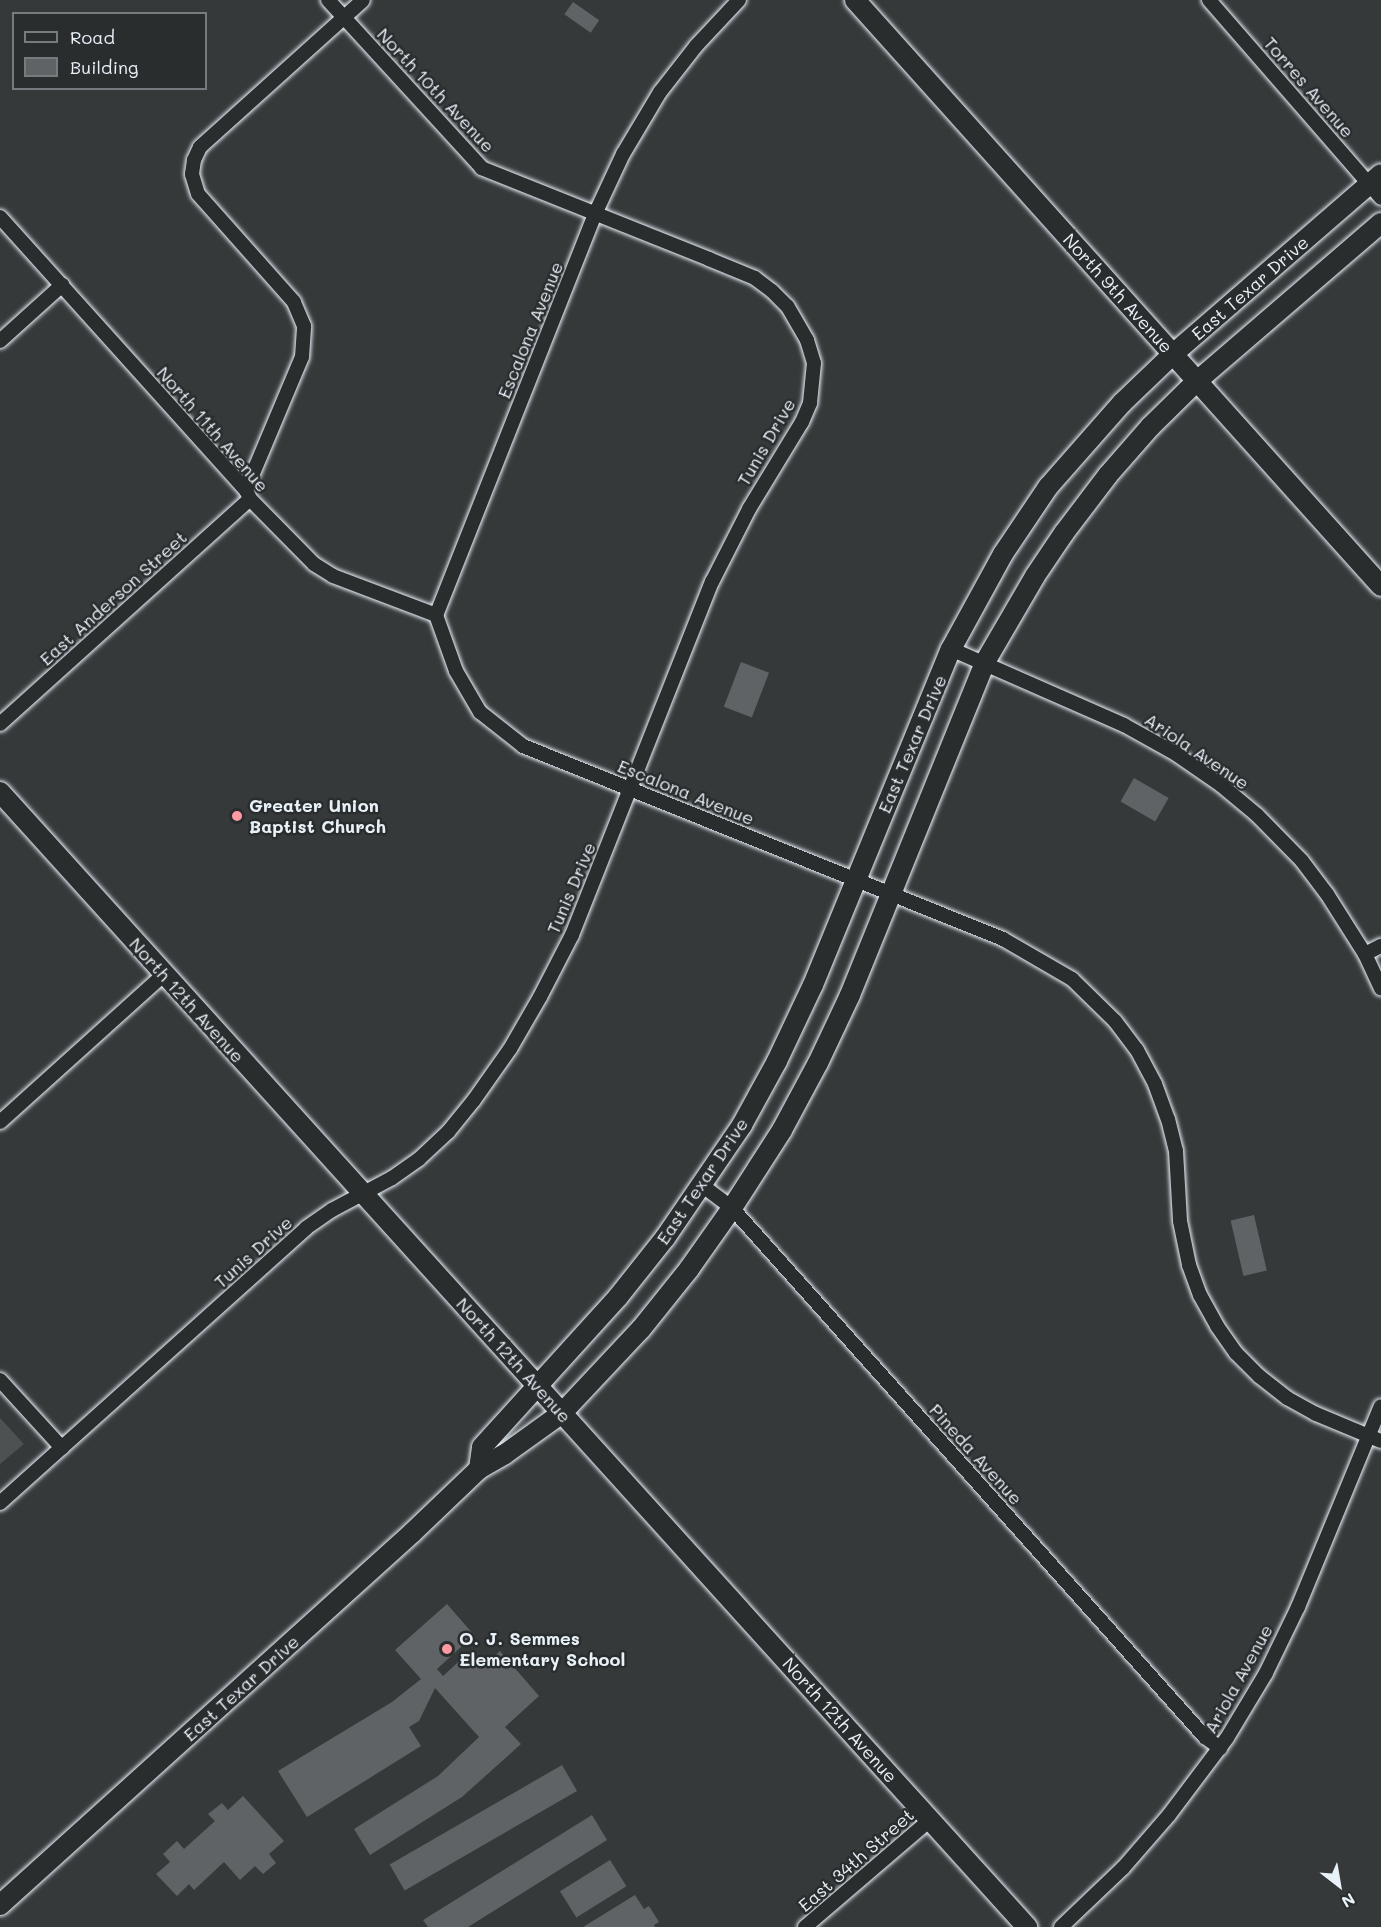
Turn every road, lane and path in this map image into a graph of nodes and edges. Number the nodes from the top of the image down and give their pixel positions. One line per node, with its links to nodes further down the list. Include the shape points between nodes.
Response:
1 (328, 0): 6 (street, North 10th Avenue)
2 (363, 0): 6 (street, East Anderson Street)
3 (739, 0): 8 (street, Escalona Avenue, via 660,92 623,154)
4 (855, 0): 13 (street, North 9th Avenue)
5 (1209, 0): 7 (street, Torres Avenue)
6 (344, 17): 8 (street, North 10th Avenue, via 482,168); 15 (street, East Anderson Street, via 200,147 194,160 192,174 198,194 302,316 306,341 302,357)
7 (1377, 185): 13 (street, East Texar Drive)
8 (595, 214): 17 (street, Escalona Avenue); 21 (street, Tunis Drive, via 755,278 787,306 807,340 814,363 812,393 802,422 749,508 712,582)
9 (0, 217): 11 (street, North 11th Avenue)
10 (1381, 223): 14 (street, East Texar Drive)
11 (62, 285): 12 (street); 15 (street, North 11th Avenue)
12 (0, 341)
13 (1172, 355): 14 (street, North 9th Avenue); 18 (street, East Texar Drive, via 1122,403 1048,488 1003,554)
14 (1196, 382): 16 (street, North 9th Avenue); 19 (street, East Texar Drive, via 1122,459 1064,532)
15 (248, 495): 17 (street, North 11th Avenue, via 314,564 333,576); 20 (street, East Anderson Street)
16 (1381, 586)
17 (436, 615): 21 (street, Escalona Avenue, via 467,694 491,723 523,746)
18 (951, 649): 19 (street, Ariola Avenue); 23 (street, East Texar Drive)
19 (985, 662): 24 (street, East Texar Drive); 26 (street, Ariola Avenue, via 1124,725 1221,785 1302,861)
20 (0, 724)
21 (631, 790): 23 (street, Escalona Avenue); 31 (street, Tunis Drive, via 572,935 510,1049 448,1132 419,1159)
22 (0, 792): 27 (street, North 12th Avenue)
23 (856, 880): 24 (street, Escalona Avenue); 30 (street, East Texar Drive, via 777,1061)
24 (890, 896): 32 (street, East Texar Drive, via 818,1063 782,1130); 37 (street, Escalona Avenue, via 1003,939 1036,956 1072,979 1115,1021 1141,1059 1168,1119 1176,1151 1180,1221 1189,1265 1217,1326 1236,1353 1287,1398)
25 (1381, 946): 26 (street)
26 (1365, 954): 28 (street, Ariola Avenue)
27 (163, 975): 29 (street); 31 (street, North 12th Avenue)
28 (1381, 989)
29 (0, 1122)
30 (703, 1186): 32 (street, Pineda Avenue); 34 (street, East Texar Drive, via 618,1297)
31 (363, 1194): 34 (street, North 12th Avenue); 38 (street, Tunis Drive, via 306,1228)
32 (732, 1208): 36 (street, East Texar Drive, via 640,1329); 41 (street, Pineda Avenue, via 1205,1737)
33 (0, 1380): 38 (street)
34 (536, 1385): 36 (street, North 12th Avenue); 39 (street, East Texar Drive, via 482,1447)
35 (1381, 1406): 37 (street, Ariola Avenue)
36 (562, 1413): 39 (street, East Texar Drive); 42 (street, North 12th Avenue)
37 (1375, 1438): 41 (street, Ariola Avenue, via 1266,1673)
38 (62, 1448): 40 (street, Tunis Drive)
39 (479, 1469): 43 (street, East Texar Drive)
40 (0, 1503)
41 (1220, 1748): 46 (street, Ariola Avenue, via 1170,1815 1123,1868)
42 (930, 1820): 44 (street, East 34th Street); 45 (street, North 12th Avenue)
43 (0, 1905)
44 (805, 1927)
45 (1027, 1927)
46 (1061, 1927)

